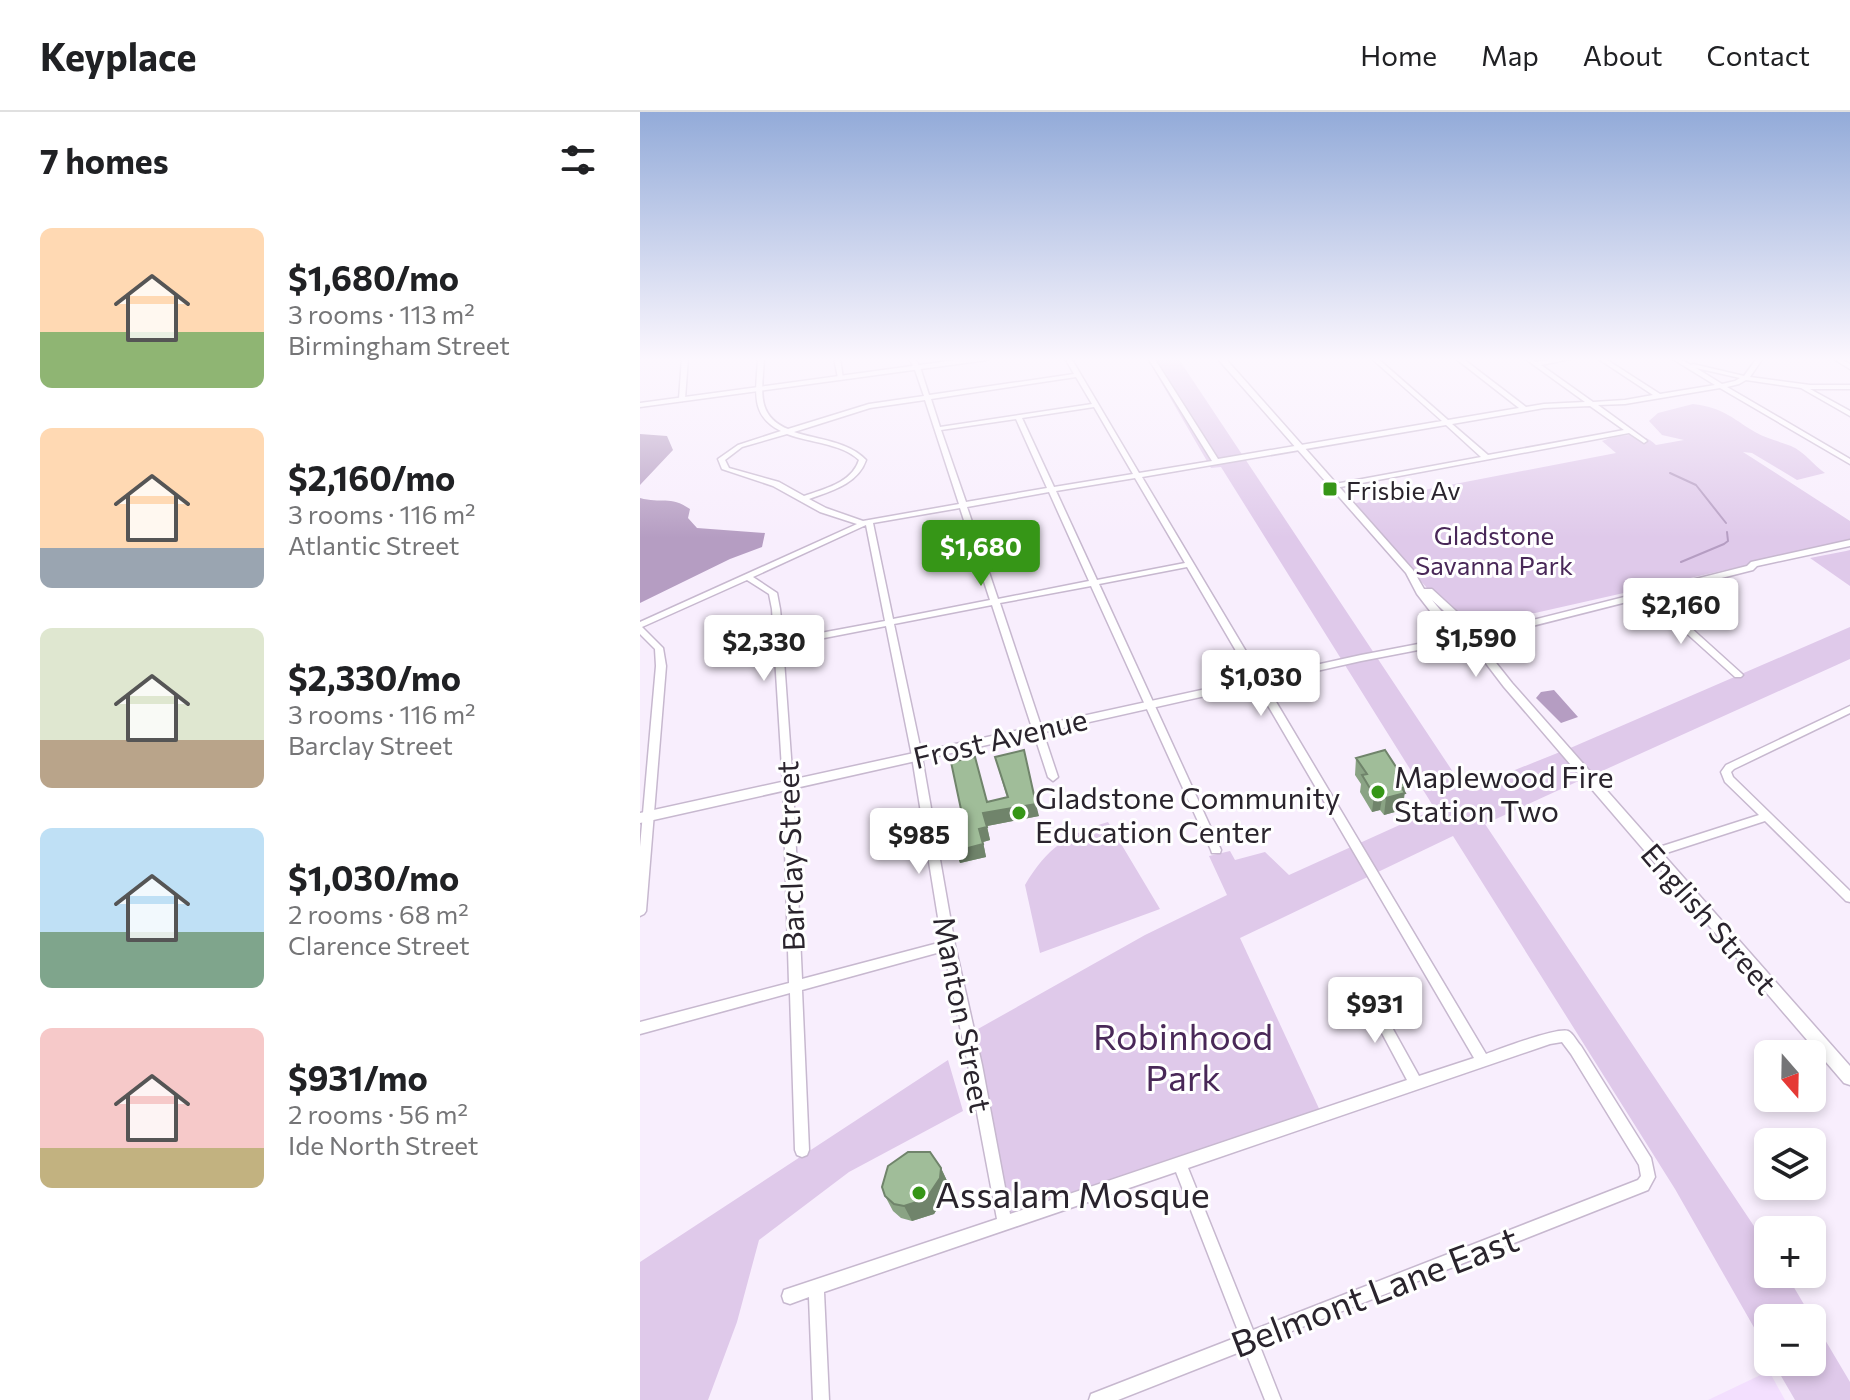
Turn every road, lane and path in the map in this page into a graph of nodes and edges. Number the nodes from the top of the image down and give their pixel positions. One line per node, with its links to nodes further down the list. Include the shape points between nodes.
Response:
1 (771, 418): 16 (street)
2 (833, 418): 16 (street)
3 (933, 418): 14 (street)
4 (1005, 418): 14 (street)
5 (1019, 418): 24 (street)
6 (1104, 418): 22 (street)
7 (1189, 418): 20 (street)
8 (1273, 418): 18 (street)
9 (1442, 418): 13 (street)
10 (1474, 418): 13 (street)
11 (1611, 418): 15 (street)
12 (1775, 418): 21 (street)
13 (1447, 423): 18 (street); 19 (street)
14 (937, 429): 26 (street)
15 (1630, 431): 17 (street); 19 (street)
16 (791, 432): 25 (street, via 850,449 863,460 852,477); 25 (street, via 734,448 721,462 726,469 776,484)
17 (1644, 441)
18 (1299, 448): 20 (street); 23 (street)
19 (1487, 458): 23 (street)
20 (1216, 462): 22 (street)
21 (1850, 462)
22 (1137, 475): 24 (street); 29 (street)
23 (1335, 486): 32 (street)
24 (1051, 490): 26 (street); 31 (street)
25 (803, 499): 27 (street)
26 (962, 505): 27 (street); 34 (street)
27 (865, 522): 30 (street); 35 (street, Manton Street)
28 (1850, 545): 33 (street)
29 (1190, 564): 31 (street); 44 (street)
30 (747, 576): 37 (street); 40 (street, Barclay Street, via 773,593)
31 (1094, 583): 34 (street); 46 (street)
32 (1419, 585): 36 (street); 38 (street)
33 (1646, 592): 36 (street); 39 (street); 43 (street)
34 (994, 602): 35 (street); 48 (street)
35 (889, 622): 40 (street); 49 (street, Manton Street)
36 (1468, 625): 38 (street, Frost Avenue); 39 (street, English Street)
37 (640, 627): 53 (street, via 659,648 661,666)
38 (1446, 630): 41 (street, English Street, via 1447,639); 42 (street, Frost Avenue)
39 (1481, 638): 41 (street, Frost Avenue); 45 (street, English Street, via 1480,649)
40 (778, 644): 51 (street, Barclay Street)
41 (1458, 645): 42 (street, Frost Avenue, via 1439,643); 45 (street, English Street, via 1474,652)
42 (1361, 658): 44 (street, Frost Avenue)
43 (1738, 675)
44 (1258, 680): 46 (street, Frost Avenue); 62 (street)
45 (1508, 685): 55 (street, English Street)
46 (1150, 704): 48 (street, Frost Avenue); 54 (street)
47 (1850, 709): 52 (street, via 1726,772)
48 (1037, 729): 49 (street, Frost Avenue); 50 (street)
49 (917, 756): 51 (street, Frost Avenue); 58 (street, Manton Street)
50 (1053, 777)
51 (788, 785): 53 (street, Frost Avenue); 59 (street, Barclay Street)
52 (1767, 816): 55 (street); 56 (street)
53 (644, 817): 57 (street)
54 (1216, 850)
55 (1654, 853): 63 (street, English Street)
56 (1850, 898)
57 (640, 911)
58 (949, 945): 59 (street); 67 (street, Manton Street)
59 (794, 986): 61 (street); 65 (street, Barclay Street)
60 (1365, 990): 64 (street)
61 (640, 1028)
62 (1483, 1061): 64 (street); 70 (street, Belmont Lane East, via 1565,1036 1646,1163 1643,1185)
63 (1850, 1078)
64 (1416, 1083): 66 (street)
65 (802, 1150)
66 (1180, 1165): 67 (street); 70 (street)
67 (1005, 1224): 68 (street)
68 (816, 1287): 69 (street); 71 (street)
69 (790, 1296)
70 (1248, 1340): 72 (street, Belmont Lane East); 73 (street)
71 (821, 1400)
72 (1097, 1400)
73 (1273, 1400)

